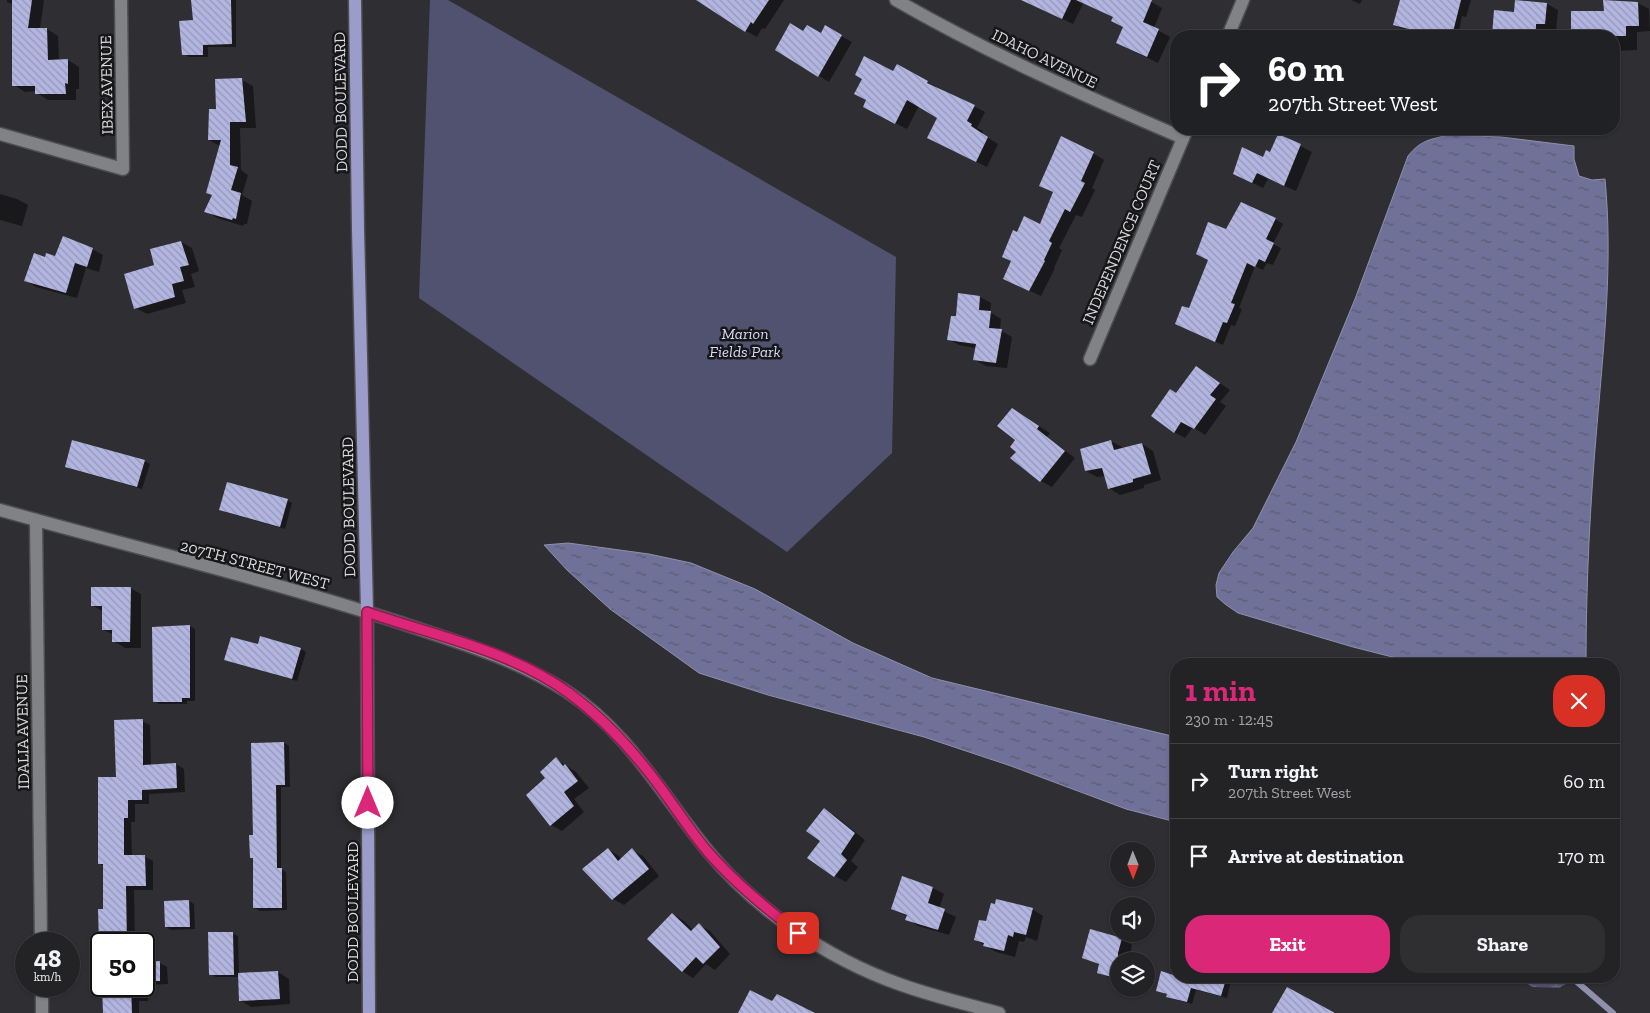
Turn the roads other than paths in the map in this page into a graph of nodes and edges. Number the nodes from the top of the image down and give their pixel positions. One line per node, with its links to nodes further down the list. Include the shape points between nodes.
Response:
1 (121, 0): 7 (street, IBEX AVENUE, via 123,169)
2 (356, 0): 12 (main road, DODD BOULEVARD)
3 (896, 0): 6 (street, IDAHO AVENUE, via 1093,100)
4 (1243, 0): 5 (street)
5 (1230, 30)
6 (1170, 128)
7 (0, 134)
8 (1184, 135): 9 (street, INDEPENDENCE COURT)
9 (1090, 360)
10 (0, 510): 11 (street, 207TH STREET WEST)
11 (36, 520): 12 (street, 207TH STREET WEST); 13 (street, IDALIA AVENUE)
12 (367, 612): 16 (main road, DODD BOULEVARD); 17 (street, 207TH STREET WEST, via 491,652 568,692 631,750 708,852 766,908 798,933 862,969 899,984)
13 (41, 932)
14 (42, 997): 15 (street)
15 (42, 1013)
16 (368, 1013)
17 (999, 1013)

